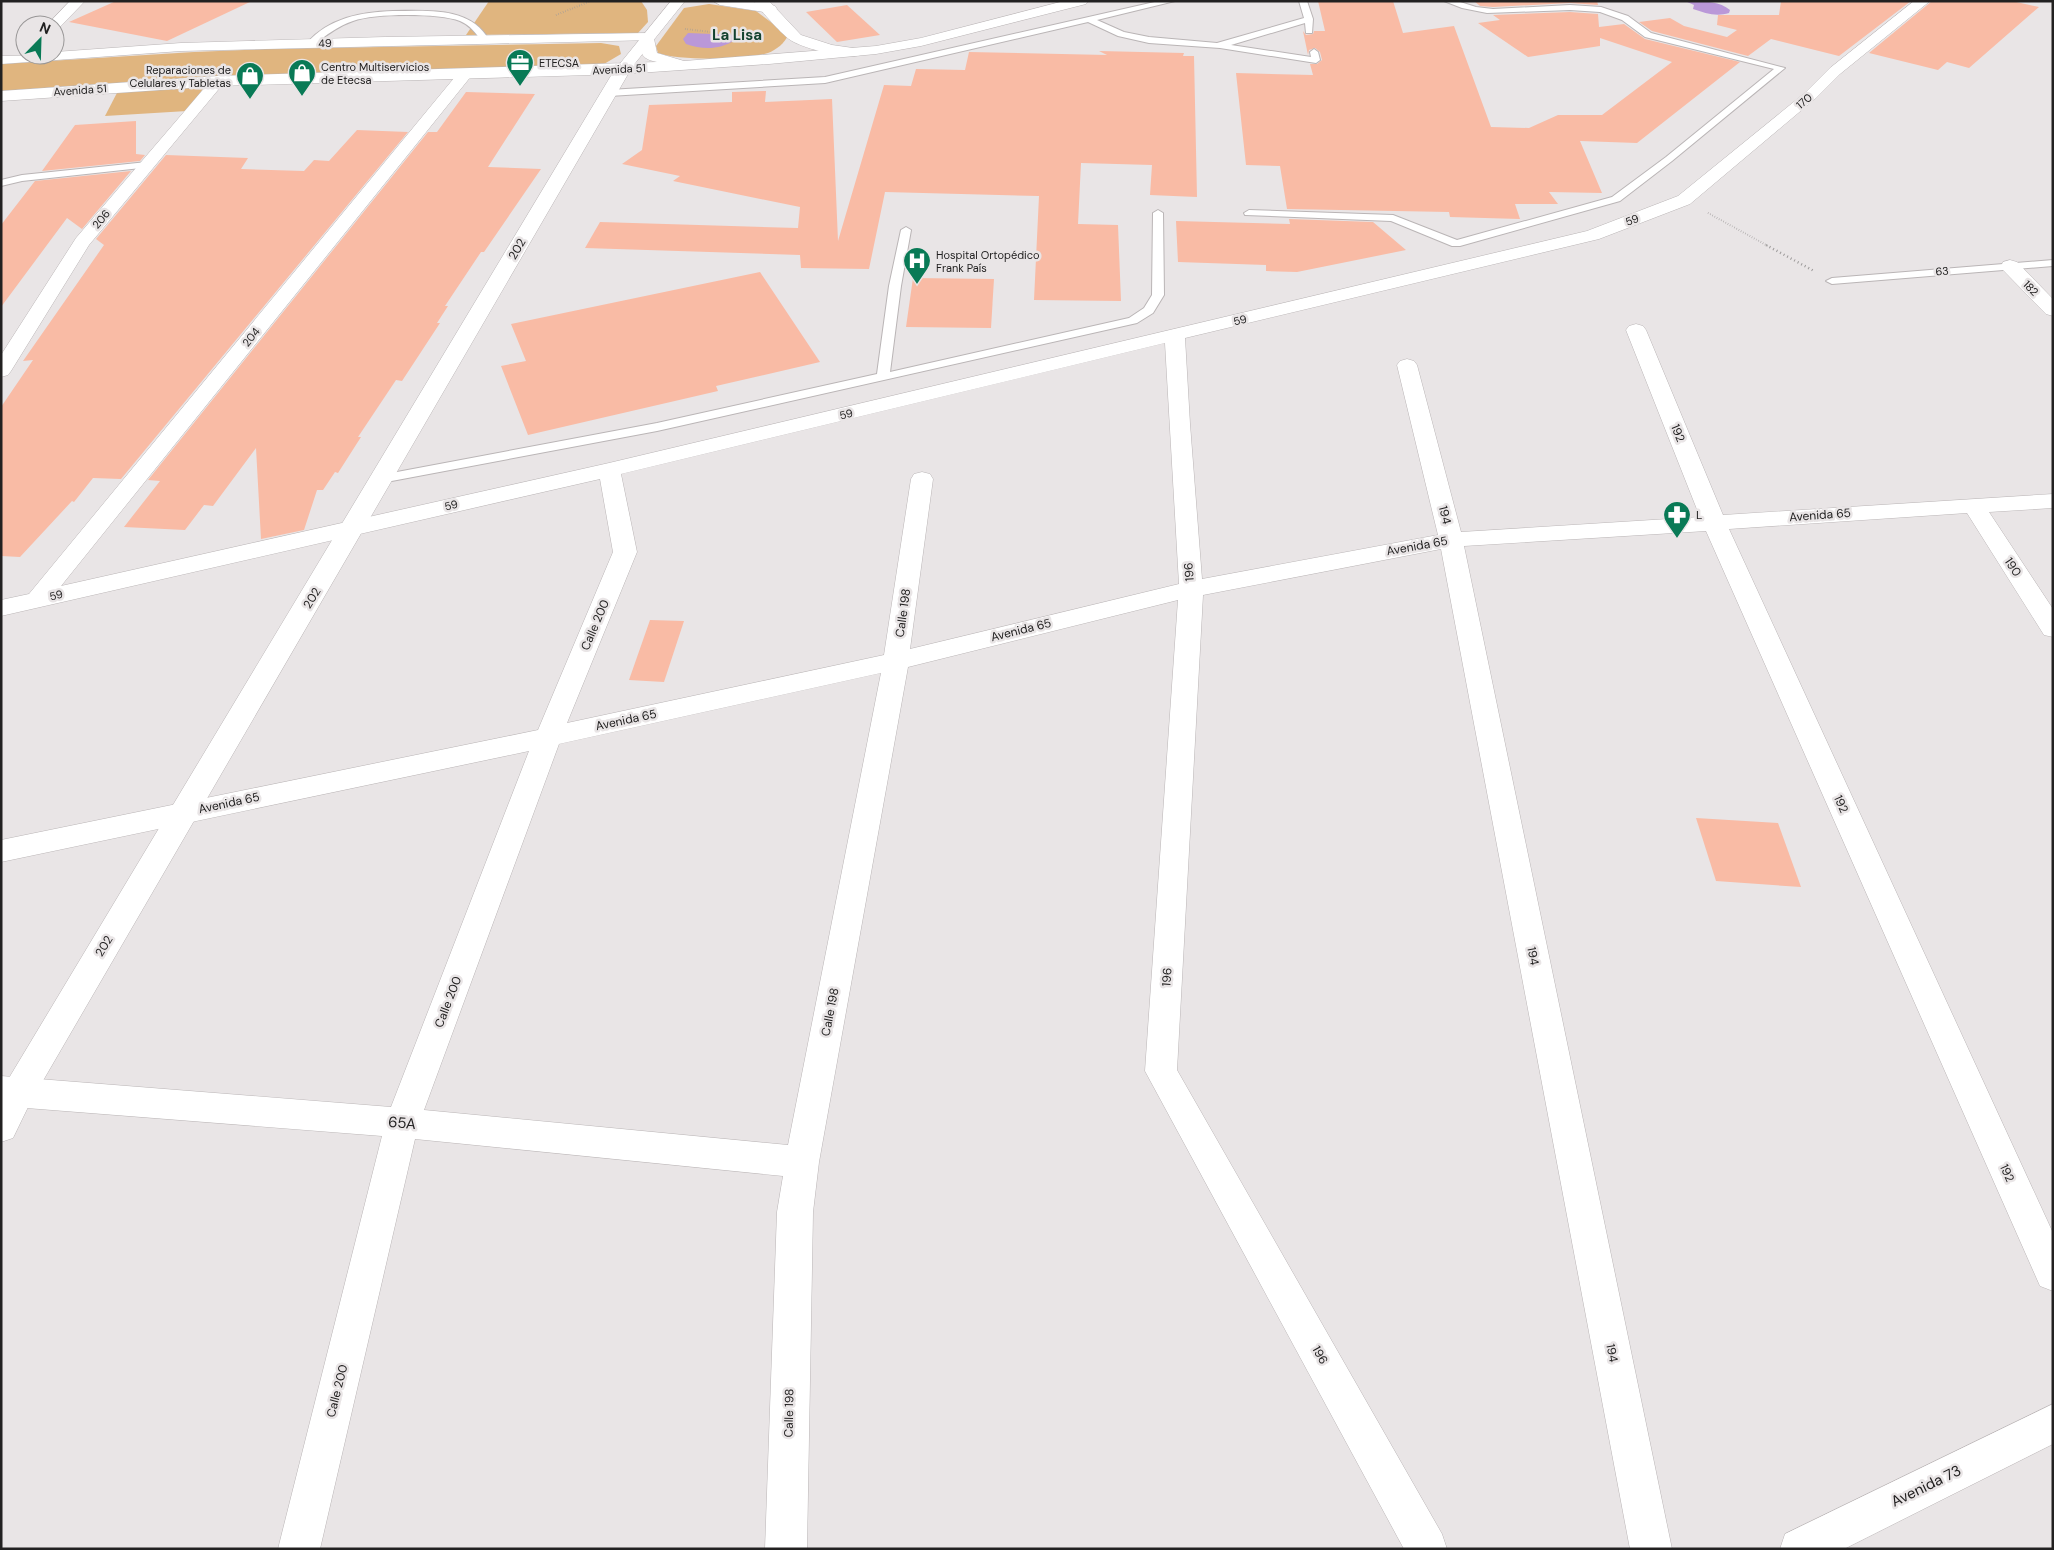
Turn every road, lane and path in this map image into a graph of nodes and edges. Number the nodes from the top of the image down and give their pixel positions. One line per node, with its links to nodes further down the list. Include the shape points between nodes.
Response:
1 (78, 1): 11 (street)
2 (657, 1): 14 (street, via 662,7)
3 (678, 1): 14 (street)
4 (720, 1): 10 (street)
5 (1082, 1): 20 (street, Avenida 51, via 921,42)
6 (1171, 1): 12 (lane)
7 (1303, 1): 13 (lane)
8 (1448, 1): 37 (lane, via 1493,11 1581,6 1615,14 1648,34 1781,68 1616,199 1456,244 1393,218)
9 (1923, 1): 35 (street, 170, via 1835,71 1811,95)
10 (766, 5): 16 (street)
11 (64, 15)
12 (1087, 19): 19 (lane, via 1121,34 1149,40); 31 (lane, via 825,80)
13 (1309, 19): 15 (lane); 19 (lane)
14 (656, 27): 17 (street, 49); 26 (path, via 740,38); 27 (street, via 650,56); 28 (street)
15 (1309, 31)
16 (796, 38): 20 (street, via 830,49); 25 (street, via 793,44)
17 (485, 40): 18 (street, 49); 18 (lane, via 481,31 454,16 374,14 334,26)
18 (311, 43): 22 (street, 49)
19 (1217, 46): 21 (lane, via 1316,60)
20 (854, 52): 25 (street, Avenida 51)
21 (1314, 52)
22 (65, 54)
23 (15, 58): 24 (street, 49)
24 (1, 60)
25 (769, 60): 26 (street, Avenida 51)
26 (714, 64): 27 (street, Avenida 51)
27 (683, 65): 28 (street, Avenida 51)
28 (623, 69): 29 (street, Avenida 51); 31 (street, 202)
29 (464, 75): 30 (street, Avenida 51); 57 (street, 204)
30 (218, 81): 32 (street, Avenida 51); 33 (street, 206)
31 (609, 93): 49 (street, 202)
32 (1, 96)
33 (147, 165): 34 (lane); 46 (street, 206, via 82,242)
34 (1, 183)
35 (1684, 200): 41 (path); 44 (street, 59, via 1593,235)
36 (1158, 213): 47 (lane, via 1158,295 1144,316)
37 (1249, 213)
38 (906, 230): 47 (lane)
39 (2053, 262): 40 (lane, 63)
40 (2010, 266): 41 (lane, 63); 42 (street, 182)
41 (1832, 281)
42 (2053, 310)
43 (1636, 330): 53 (street, 192)
44 (1175, 336): 48 (street, 59); 56 (street, 196)
45 (1407, 365): 55 (street, 194)
46 (1, 370)
47 (883, 376): 49 (lane, via 657,427)
48 (609, 470): 54 (street, 59); 61 (street, Calle 200, via 625,552)
49 (382, 479): 54 (street, 202)
50 (922, 479): 60 (street, Calle 198)
51 (2053, 501): 52 (street, Avenida 65)
52 (1973, 505): 53 (street, Avenida 65); 59 (street, 190)
53 (1714, 522): 55 (street, Avenida 65); 68 (street, 192)
54 (353, 527): 57 (street, 59); 62 (street, 202)
55 (1451, 540): 56 (street, Avenida 65); 73 (street, 194)
56 (1190, 589): 60 (street, Avenida 65); 72 (street, 196, via 1161,1070)
57 (38, 599): 58 (street, 59)
58 (1, 608)
59 (2053, 629)
60 (896, 661): 61 (street, Avenida 65); 67 (street, Calle 198)
61 (548, 737): 62 (street, Avenida 65); 65 (street, Calle 200)
62 (182, 813): 63 (street, Avenida 65); 64 (street, 202)
63 (1, 851)
64 (9, 1092): 65 (street, 65A); 66 (street, 202)
65 (402, 1123): 67 (street, 65A); 70 (street, Calle 200)
66 (1, 1127)
67 (802, 1162): 71 (street, Calle 198, via 795,1212)
68 (2053, 1274)
69 (2053, 1423): 74 (street, Avenida 73)
70 (299, 1549)
71 (786, 1549)
72 (1428, 1549)
73 (1651, 1549)
74 (1800, 1549)

